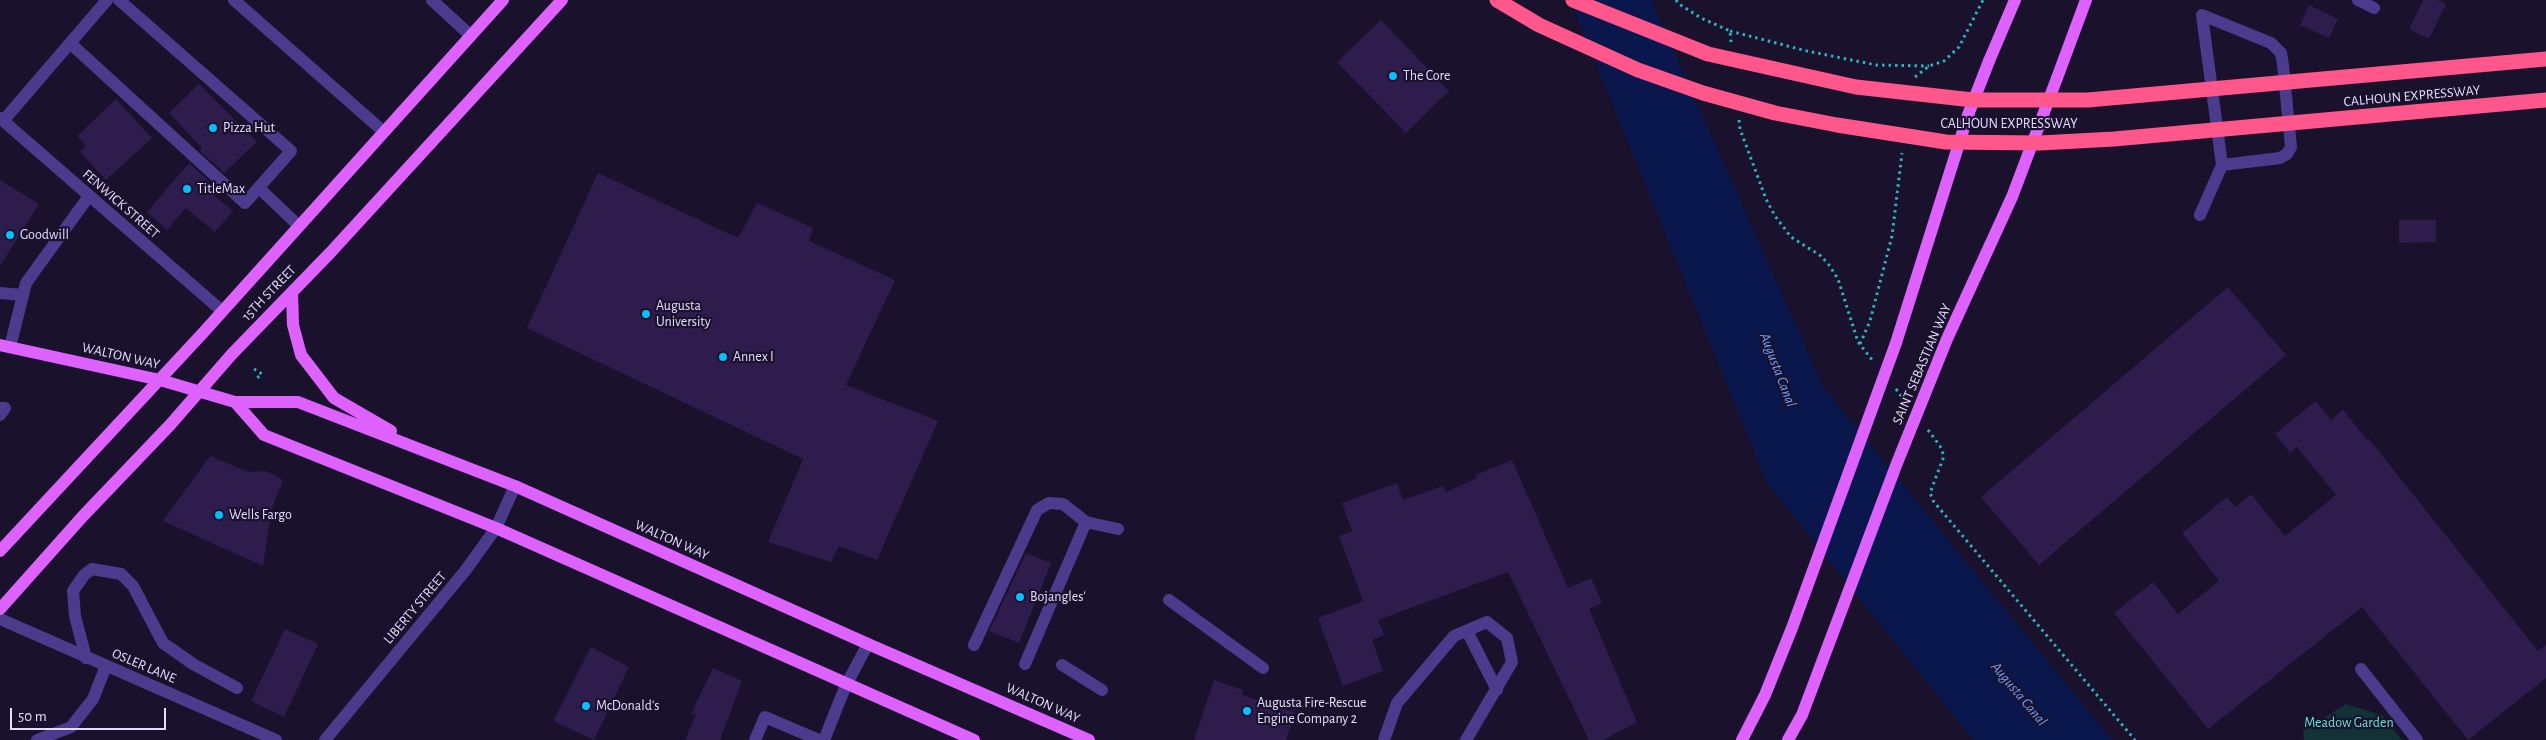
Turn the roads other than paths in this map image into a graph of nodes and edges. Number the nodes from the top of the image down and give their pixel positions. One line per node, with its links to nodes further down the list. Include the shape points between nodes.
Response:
1 (107, 0): 14 (street)
2 (119, 0): 20 (street, via 291,151)
3 (234, 0): 18 (street)
4 (432, 0): 13 (street)
5 (503, 0): 13 (main road, 15TH STREET)
6 (562, 0): 24 (main road, 15TH STREET)
7 (1496, 0): 16 (highway, CALHOUN EXPRESSWAY, bridge, via 1539,26 1638,70 1703,93 1819,122 1946,142 2040,143 2114,139)
8 (1573, 0): 15 (highway, CALHOUN EXPRESSWAY, bridge, via 1708,54 1856,87 1973,100 2088,100)
9 (2015, 0): 67 (main road, SAINT SEBASTIAN WAY, bridge, via 1968,115 1896,343 1792,628 1765,695)
10 (2086, 0): 68 (main road, SAINT SEBASTIAN WAY, bridge, via 2012,197 1940,357 1812,688)
11 (2358, 0): 12 (street)
12 (2374, 8)
13 (471, 36): 18 (main road, 15TH STREET)
14 (70, 43): 17 (street); 20 (street, via 246,204)
15 (2546, 59)
16 (2546, 100)
17 (2, 120): 21 (street, FENWICK STREET)
18 (384, 132): 23 (main road, 15TH STREET)
19 (2222, 164): 19 (street, via 2280,158 2287,154 2291,147 2283,65 2281,53 2271,43 2202,15); 22 (street)
20 (259, 188): 23 (street)
21 (89, 196): 26 (street, via 26,282); 27 (street, FENWICK STREET)
22 (2200, 215)
23 (299, 226): 27 (main road, 15TH STREET)
24 (292, 292): 30 (main road, 15TH STREET); 34 (main road, via 293,325 301,355 334,398)
25 (0, 293): 26 (street)
26 (23, 295): 28 (street)
27 (222, 311): 29 (main road, 15TH STREET)
28 (5, 346): 29 (main road, WALTON WAY)
29 (160, 380): 30 (main road, WALTON WAY); 39 (main road, 15TH STREET)
30 (199, 392): 31 (main road, WALTON WAY); 41 (main road, 15TH STREET)
31 (235, 402): 34 (main road, WALTON WAY, via 298,402); 37 (main road, via 264,435)
32 (0, 408): 33 (street, via 5,408)
33 (0, 415)
34 (425, 451): 35 (main road, WALTON WAY)
35 (515, 486): 37 (street, LIBERTY STREET); 44 (main road, WALTON WAY)
36 (1086, 522): 38 (street); 45 (street, via 1063,504 1049,503 1037,510); 47 (street)
37 (496, 528): 52 (main road); 59 (street, LIBERTY STREET, via 465,571)
38 (1118, 529)
39 (0, 551)
40 (1169, 600): 50 (street)
41 (0, 609)
42 (0, 619): 46 (street, OSLER LANE)
43 (1467, 631): 55 (street); 55 (street, via 1488,622 1507,638 1512,662); 65 (street, via 1454,636 1397,703)
44 (868, 644): 52 (street); 56 (main road, WALTON WAY)
45 (974, 645)
46 (86, 658): 49 (street, OSLER LANE); 53 (street, via 73,591 92,569 120,574 133,586 163,643)
47 (1025, 664)
48 (1062, 665): 54 (street)
49 (106, 666): 57 (street, via 93,698 71,727); 58 (street, OSLER LANE)
50 (1262, 668)
51 (2361, 670): 69 (street)
52 (846, 685): 62 (street); 63 (main road)
53 (237, 688)
54 (1102, 690)
55 (1497, 690): 66 (street)
56 (1073, 737): 64 (main road, WALTON WAY)
57 (37, 740)
58 (276, 740)
59 (324, 740)
60 (755, 740): 61 (street, via 765,717)
61 (819, 740)
62 (824, 740)
63 (974, 740)
64 (1088, 740)
65 (1384, 740)
66 (1466, 740)
67 (1742, 740)
68 (1788, 740)
69 (2417, 740)

